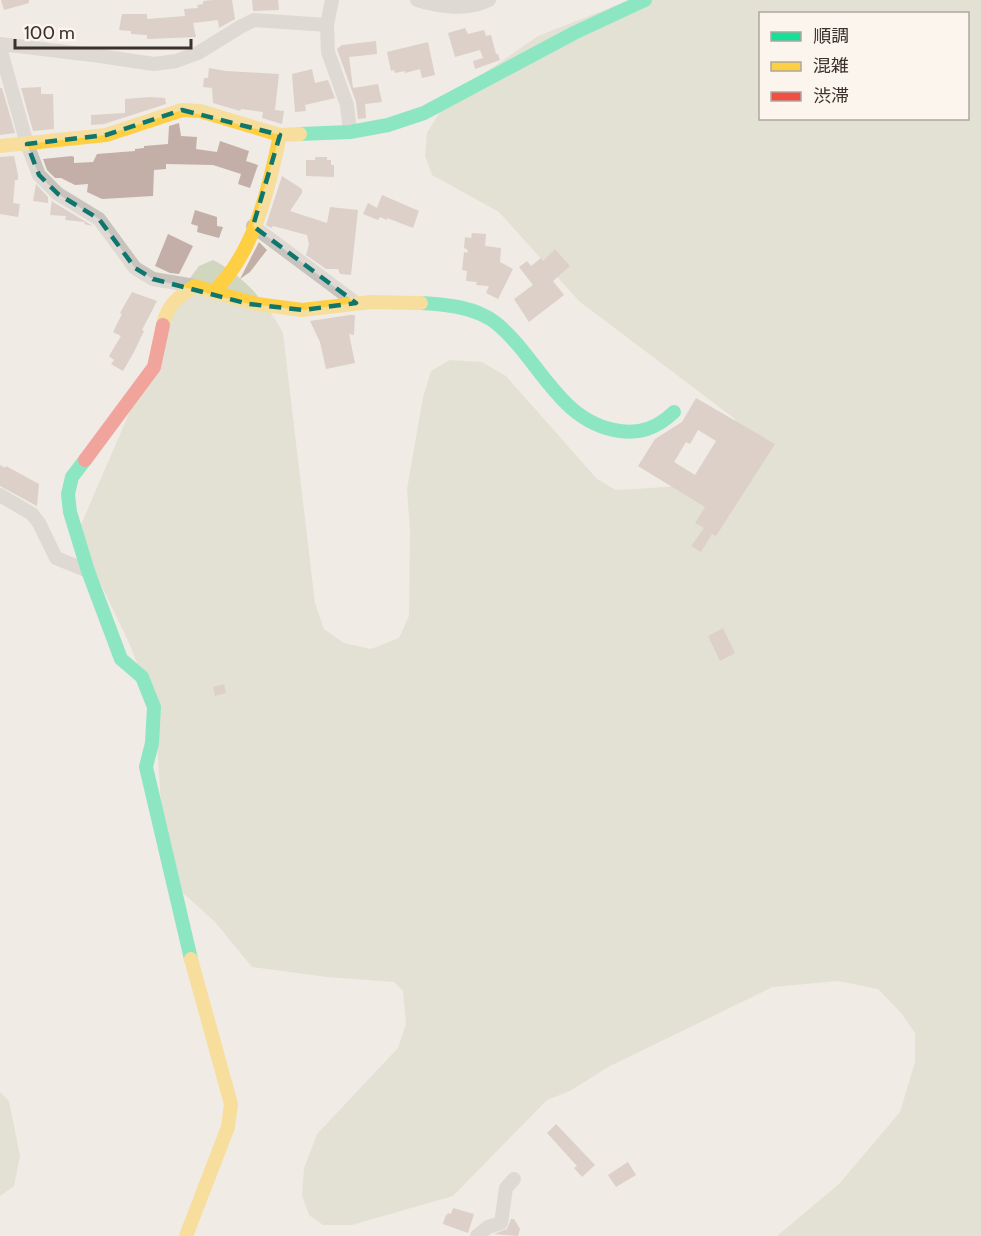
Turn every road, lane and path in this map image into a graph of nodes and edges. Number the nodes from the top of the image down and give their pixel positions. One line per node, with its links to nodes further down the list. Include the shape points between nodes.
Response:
1 (332, 0): 5 (street)
2 (417, 0): 3 (street, via 436,6 467,7)
3 (489, 0)
4 (645, 0): 8 (street, via 424,113)
5 (327, 25): 6 (street, via 254,20 198,53 154,64); 8 (street, via 328,52 347,105)
6 (0, 46): 7 (street)
7 (7, 93): 10 (street)
8 (350, 132): 9 (street)
9 (280, 135): 10 (street, via 200,111 182,110 106,135); 12 (street, via 274,166)
10 (27, 144): 11 (street); 13 (street, via 39,175 58,194 99,219 135,268 153,279)
11 (0, 147)
12 (253, 226): 14 (street, via 244,252 223,286); 15 (street)
13 (195, 286): 14 (street); 18 (street, via 176,298 164,319 154,367 72,477 68,494 70,512)
14 (213, 292): 15 (street, via 249,304 303,310)
15 (356, 303): 16 (street, via 399,301 436,305 492,320 575,412 615,432 646,432)
16 (674, 412)
17 (0, 495): 18 (street, via 32,514 56,558)
18 (87, 572): 20 (street, via 121,659 142,677 154,707 146,767 183,931 231,1104 228,1127)
19 (514, 1179): 21 (street, via 506,1188 501,1223)
20 (186, 1236)
21 (477, 1236)

